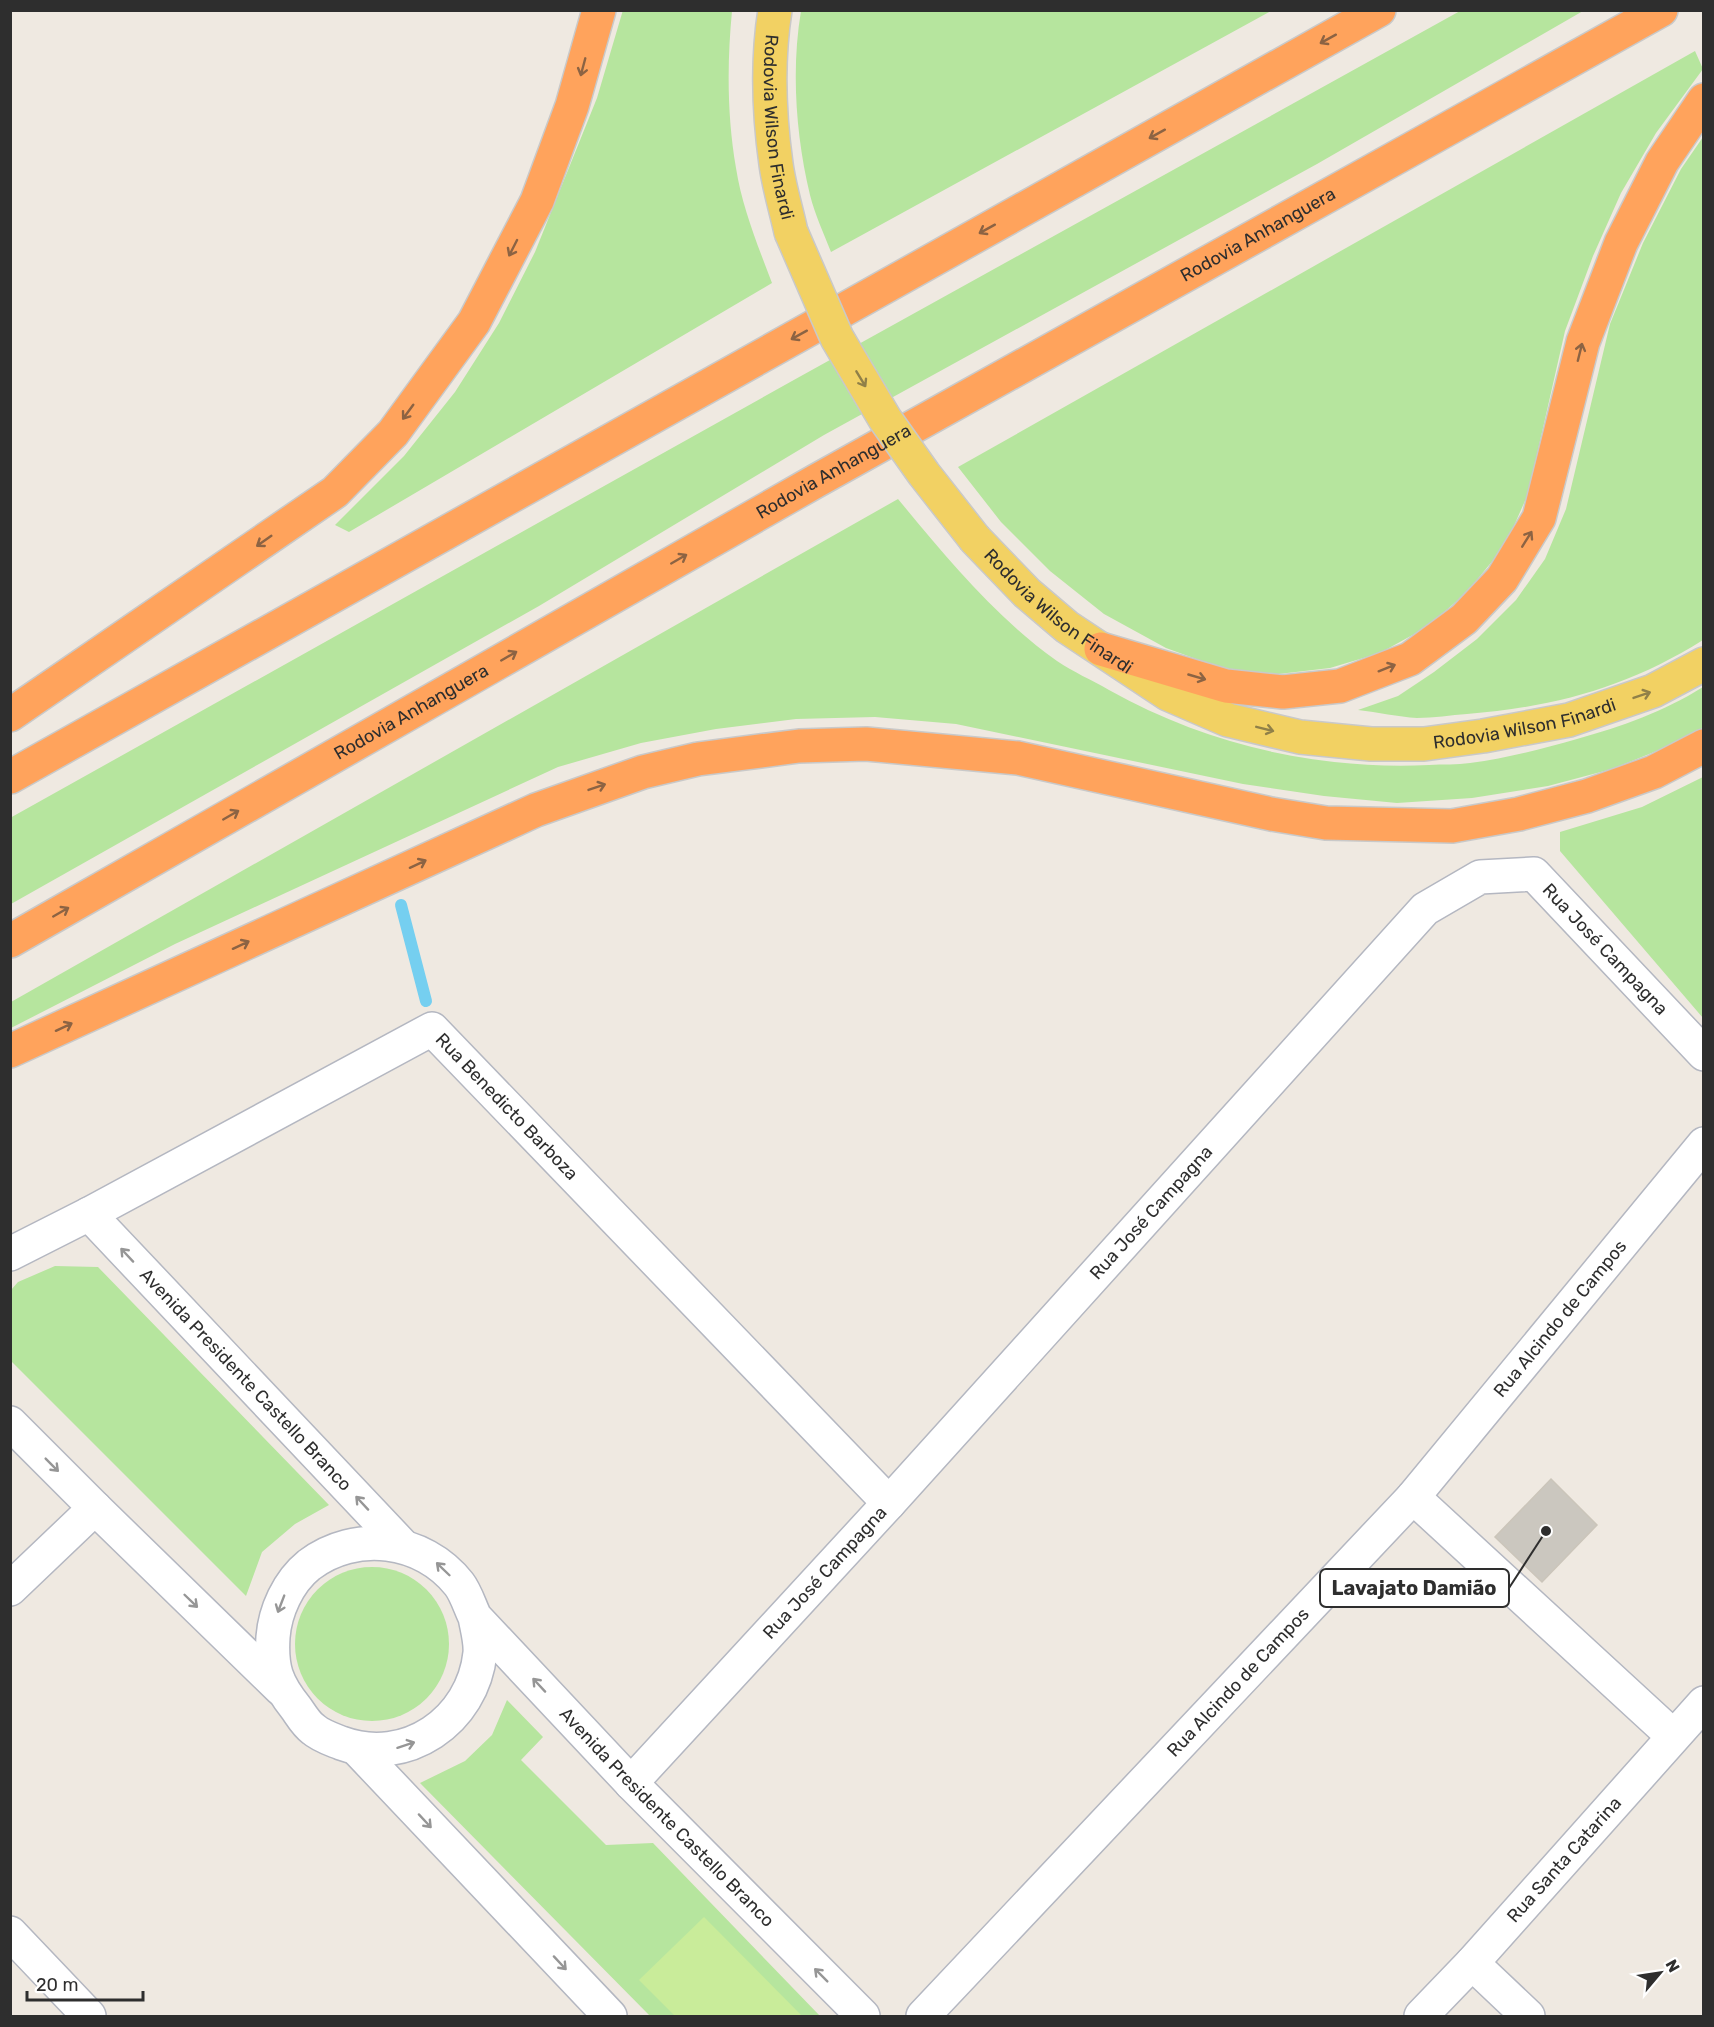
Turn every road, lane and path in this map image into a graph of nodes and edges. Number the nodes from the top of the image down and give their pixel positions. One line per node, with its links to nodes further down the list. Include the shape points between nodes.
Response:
1 (599, 10): 8 (highway, one-way to 8, via 572,106 537,201 474,322 393,433 335,492)
2 (775, 10): 6 (main road, Rodovia Wilson Finardi, one-way to 6, bridge, via 770,104 776,166 791,232 837,338 879,409 975,539 1027,593)
3 (1379, 10): 10 (highway, one-way to 10)
4 (1661, 10): 11 (highway, Rodovia Anhanguera, one-way to 4, via 816,481)
5 (1704, 100): 6 (highway, one-way to 5, via 1226,686 1283,692 1340,686 1410,659 1464,619 1502,579 1539,518 1583,342 1621,243 1662,162)
6 (1101, 649): 7 (main road, Rodovia Wilson Finardi, one-way to 7, via 1168,694 1228,720 1300,737 1371,744 1424,744 1569,720 1653,691)
7 (1704, 664)
8 (10, 715)
9 (1704, 746): 12 (highway, one-way to 9, via 536,810 643,772 698,759 799,746 866,744 1018,758 1326,823 1452,826 1587,796 1654,772)
10 (10, 777)
11 (10, 941)
12 (10, 1052)
13 (1704, 1054): 19 (street, Rua José Campagna, via 1534,874 1480,877 1425,909)
14 (1704, 1144): 18 (street, Rua Alcindo de Campos)
15 (89, 1214): 16 (street, Rua Benedicto Barboza); 19 (street, Rua Benedicto Barboza, via 432,1029); 21 (street, Avenida Presidente Castello Branco, one-way to 15)
16 (10, 1254)
17 (10, 1423): 20 (street, one-way to 20)
18 (1413, 1497): 26 (street); 34 (street, Rua Alcindo de Campos)
19 (889, 1503): 28 (street, Rua José Campagna)
20 (95, 1508): 22 (street); 24 (street, one-way to 24)
21 (403, 1546): 23 (street, one-way to 21, via 460,1585 434,1561); 24 (street, one-way to 24, via 369,1542 336,1549 308,1566 286,1592 274,1623 272,1656)
22 (10, 1589)
23 (475, 1617): 27 (street, one-way to 23, via 403,1746 425,1738 453,1717 472,1686 480,1652); 28 (street, Avenida Presidente Castello Branco, one-way to 23)
24 (281, 1689): 27 (street, via 311,1728)
25 (1704, 1703): 26 (street, Rua Santa Catarina)
26 (1673, 1737): 30 (street, Rua Santa Catarina)
27 (356, 1748): 32 (street, one-way to 32)
28 (631, 1783): 33 (street, Avenida Presidente Castello Branco, one-way to 28)
29 (10, 1933): 31 (street)
30 (1472, 1963): 35 (street, Rua Santa Catarina); 36 (street)
31 (88, 2016)
32 (610, 2016)
33 (862, 2016)
34 (923, 2016)
35 (1421, 2016)
36 (1528, 2016)

